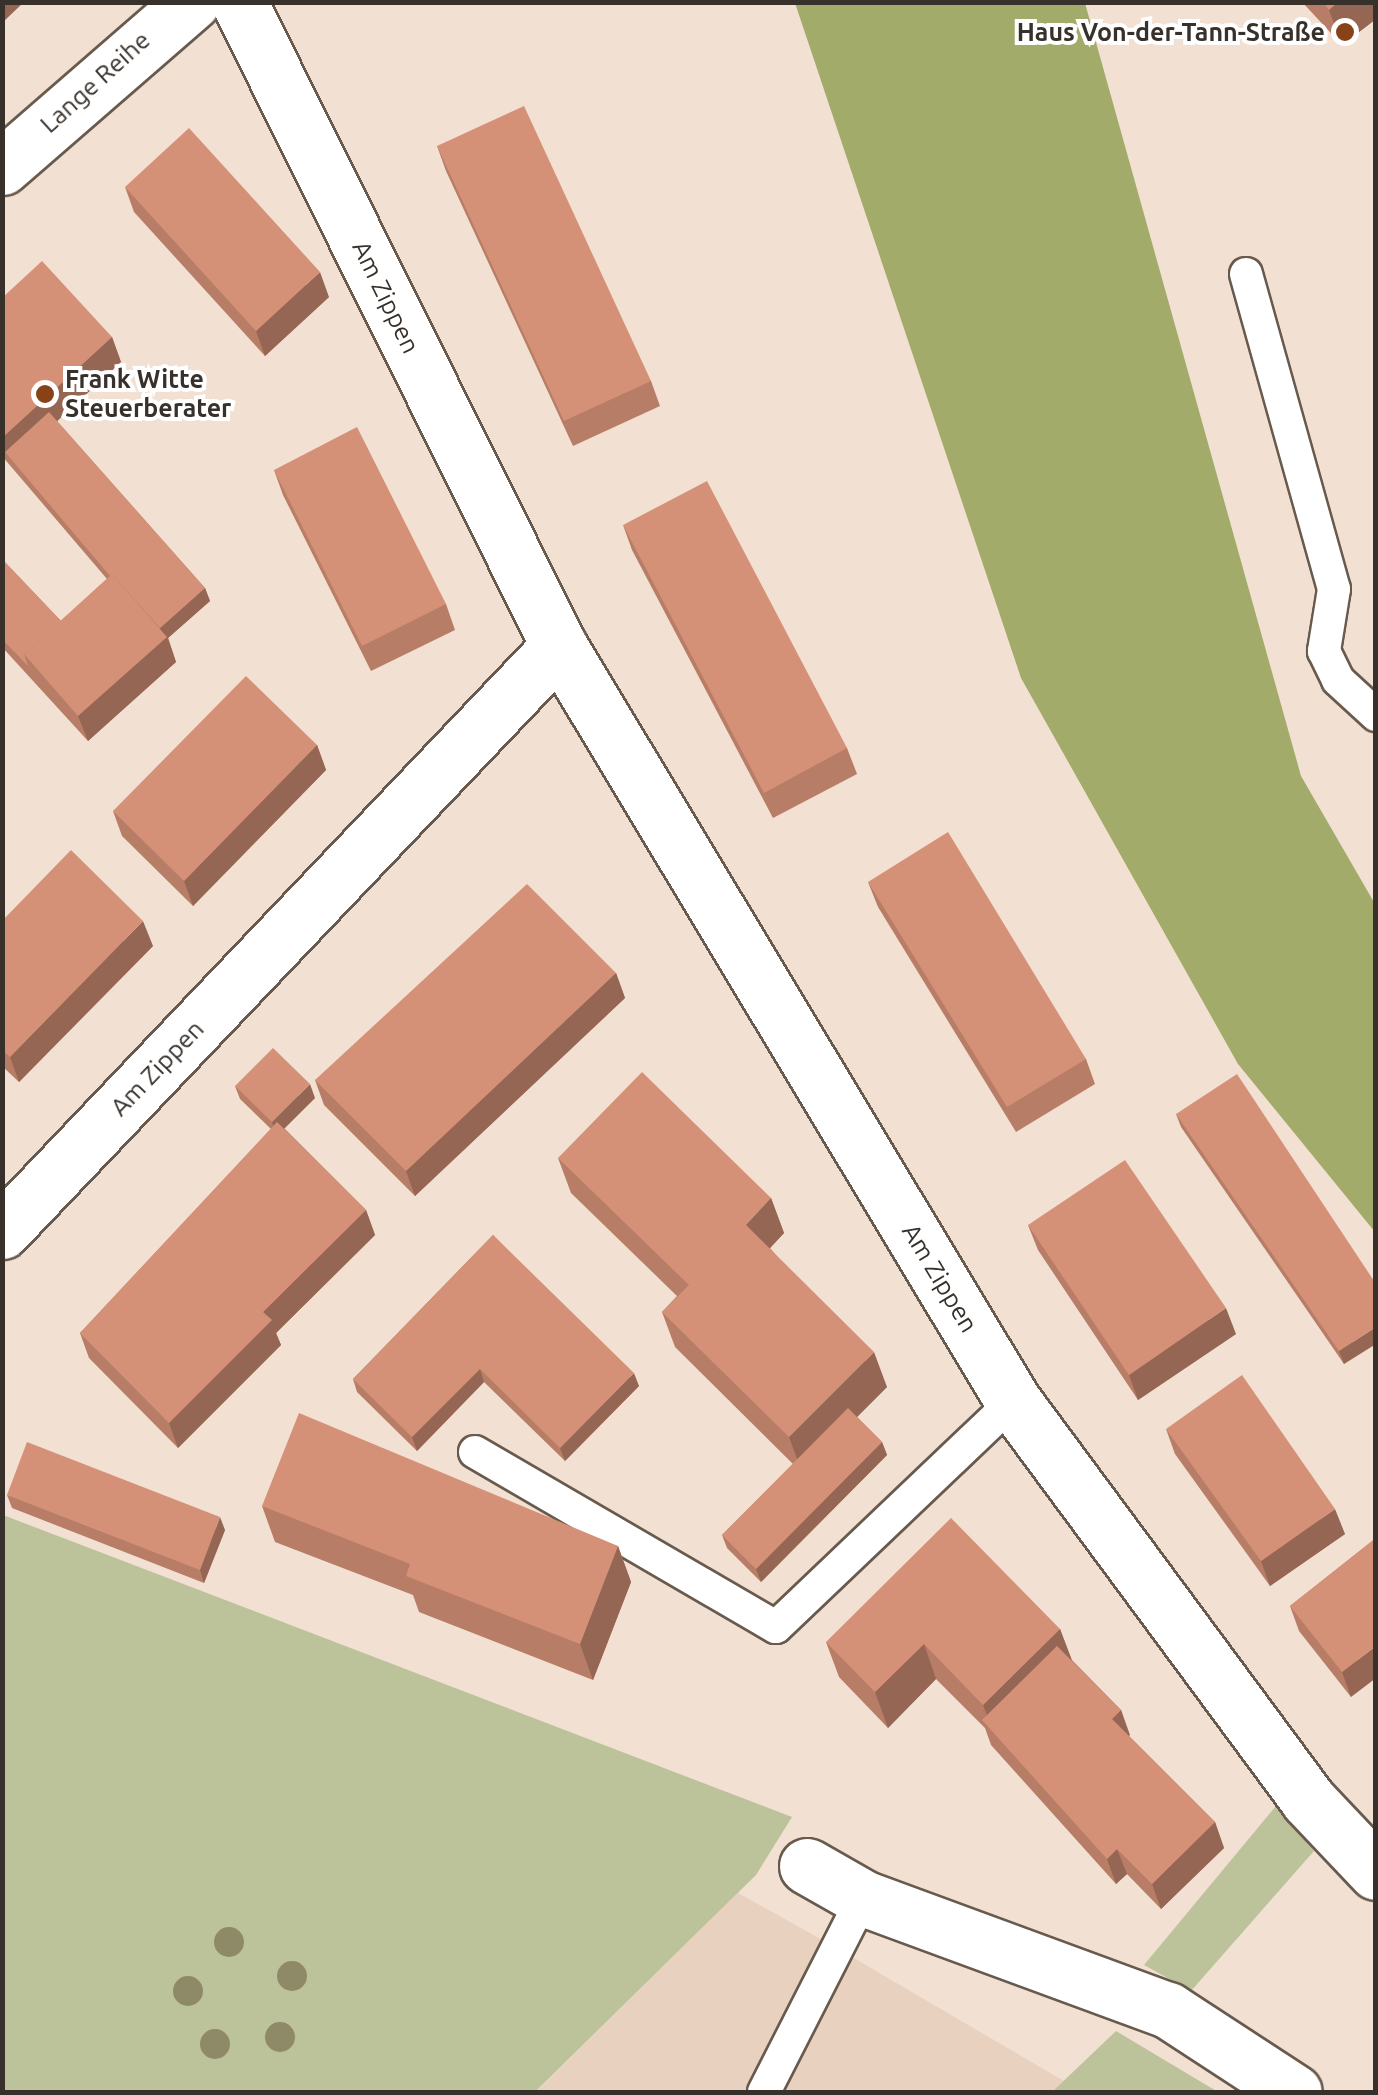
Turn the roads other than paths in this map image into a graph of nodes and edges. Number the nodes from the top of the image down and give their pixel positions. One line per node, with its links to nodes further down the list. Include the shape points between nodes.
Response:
1 (192, 2): 3 (street, Lange Reihe)
2 (239, 2): 5 (street, Am Zippen)
3 (2, 167)
4 (1246, 274): 6 (lane, via 1334,589 1324,651 1338,680)
5 (559, 646): 7 (street, Am Zippen); 8 (street, Am Zippen)
6 (1376, 715)
7 (2, 1230)
8 (1013, 1400): 9 (lane, via 776,1626); 11 (street, Am Zippen, via 1308,1800)
9 (475, 1452)
10 (808, 1866): 12 (street)
11 (1376, 1872)
12 (862, 1898): 13 (lane); 14 (street, via 1168,2010)
13 (764, 2092)
14 (1294, 2092)

